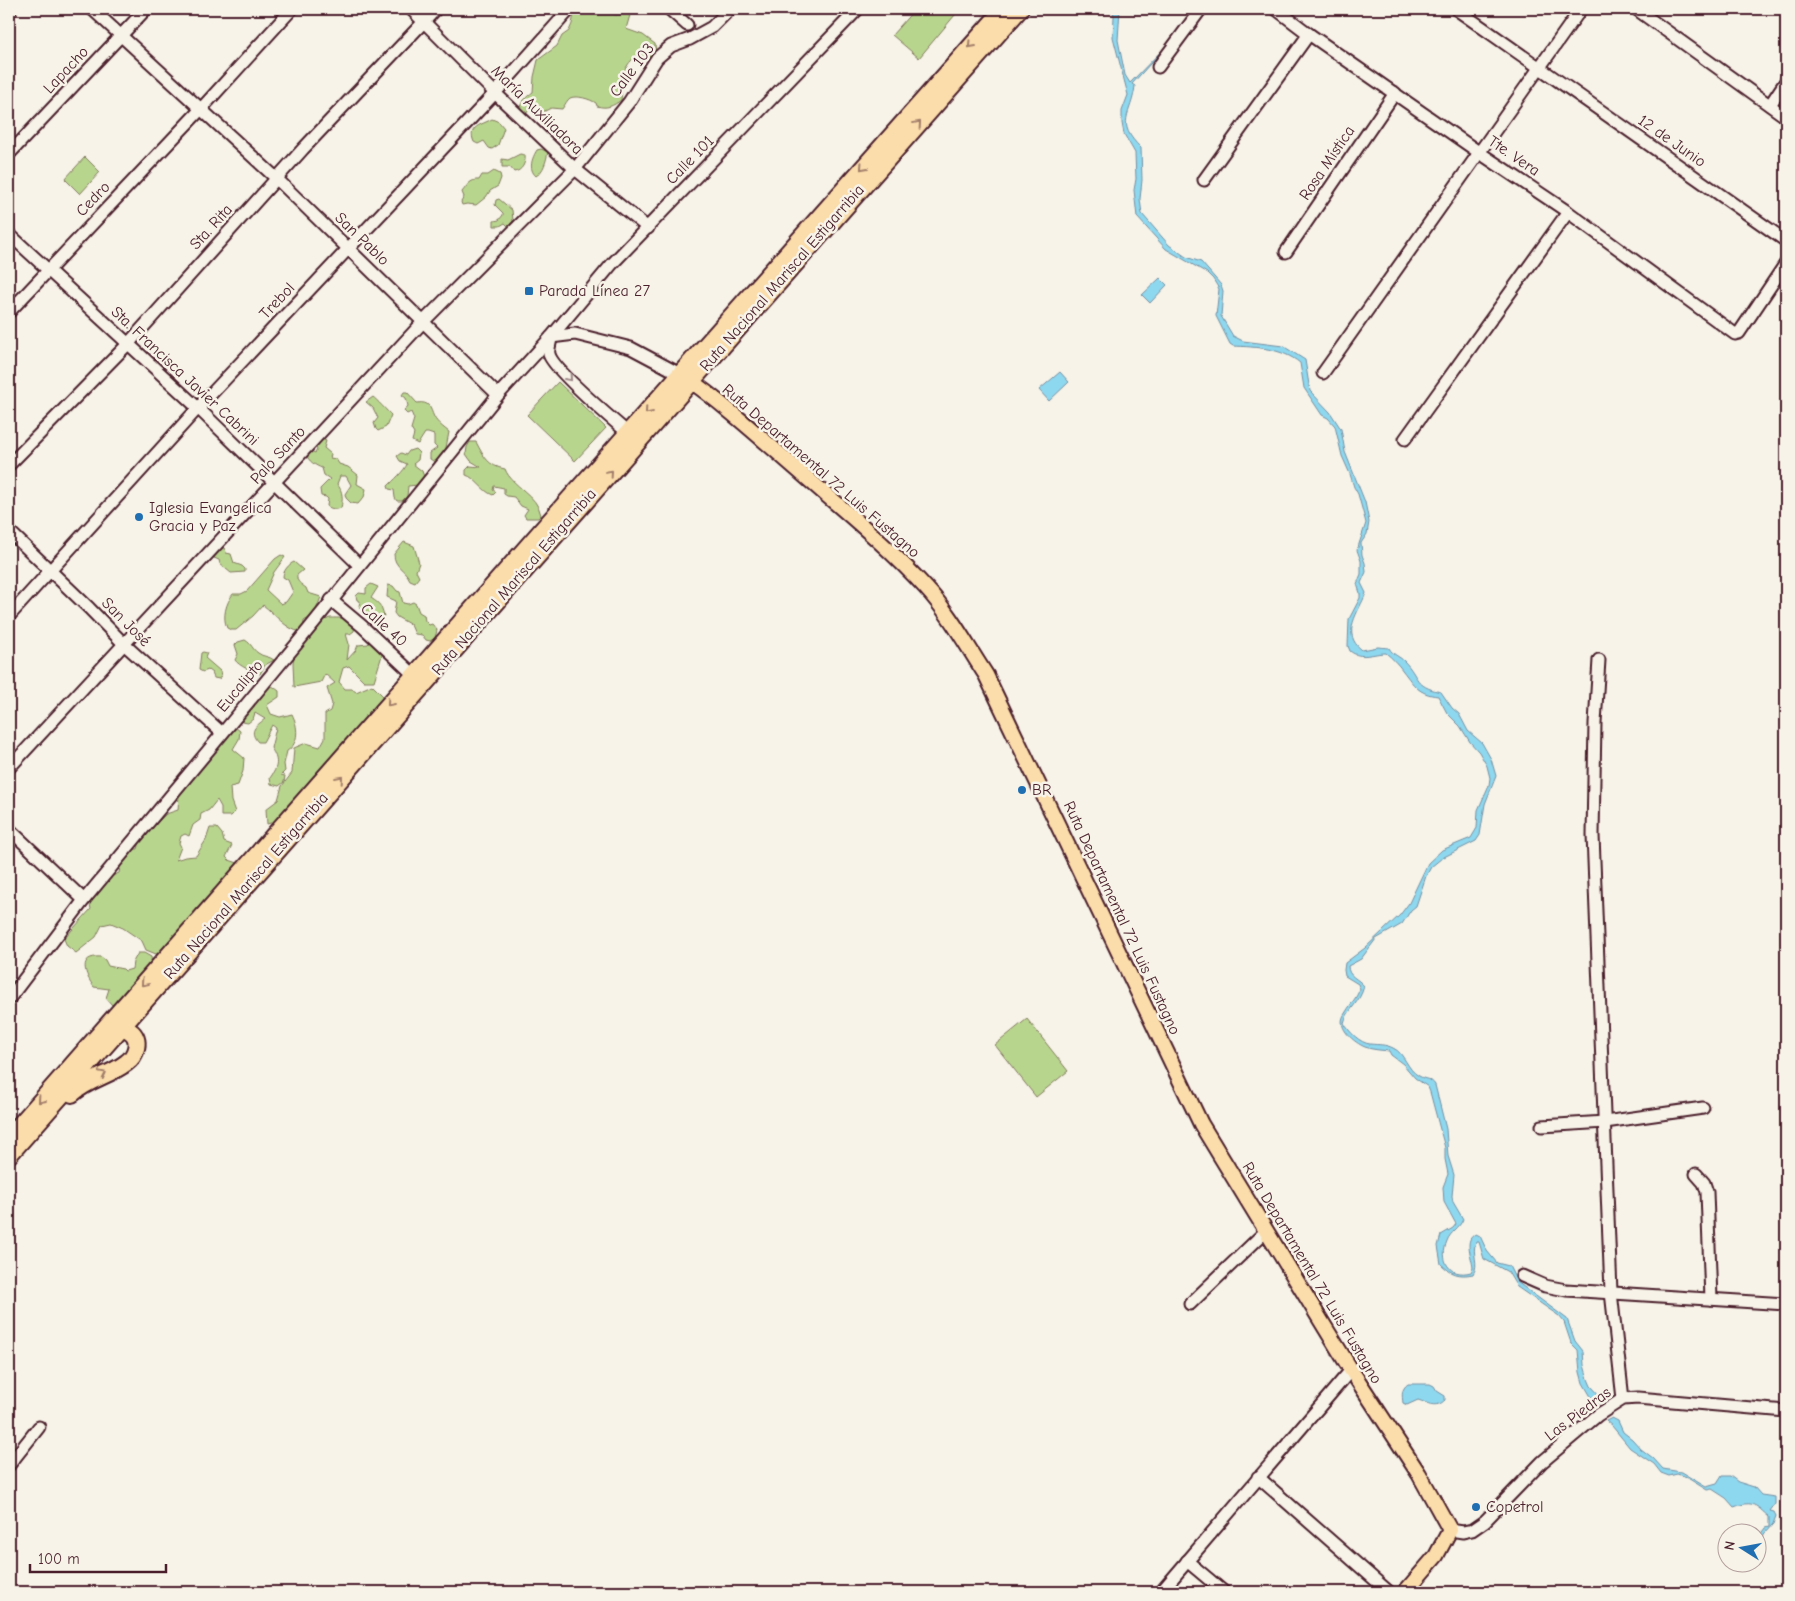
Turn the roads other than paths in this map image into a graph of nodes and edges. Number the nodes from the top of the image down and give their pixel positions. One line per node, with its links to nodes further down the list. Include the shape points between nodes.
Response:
1 (92, 9): 20 (street, San Pablo)
2 (146, 9): 20 (street, Lapacho)
3 (292, 9): 27 (street, Cedro)
4 (411, 9): 17 (street, María Auxiliadora)
5 (436, 9): 17 (street, Sta. Rita)
6 (570, 9): 24 (street, Trebol)
7 (669, 9): 18 (street)
8 (730, 9): 31 (street, Calle 103, via 712,27 672,46 657,58 629,102)
9 (858, 9): 35 (street, Calle 101)
10 (1004, 9): 47 (highway, Ruta Nacional Mariscal Estigarribia, one-way to 47)
11 (1020, 9): 47 (highway, Ruta Nacional Mariscal Estigarribia, one-way to 11)
12 (1201, 9): 21 (street)
13 (1276, 9): 19 (street, Tte. Vera)
14 (1456, 9): 22 (street, 12 de Junio)
15 (1581, 9): 22 (street)
16 (1636, 9): 26 (street)
17 (424, 22): 24 (street, María Auxiliadora); 32 (street, Sta. Rita)
18 (688, 25)
19 (1309, 34): 25 (street, Tte. Vera); 33 (street)
20 (121, 35): 27 (street, San Pablo); 30 (street, Lapacho)
21 (1158, 67)
22 (1540, 67): 29 (street); 37 (street, 12 de Junio)
23 (1786, 81): 26 (street)
24 (494, 93): 31 (street, María Auxiliadora); 38 (street, Trebol)
25 (1395, 93): 29 (street, Tte. Vera); 39 (street, Rosa Mística)
26 (1770, 104): 28 (street)
27 (201, 109): 32 (street, San Pablo); 41 (street, Cedro)
28 (1786, 117)
29 (1480, 153): 34 (street, Tte. Vera); 46 (street)
30 (9, 154)
31 (576, 169): 35 (street, María Auxiliadora); 43 (street, Palo Santo)
32 (276, 178): 38 (street, San Pablo); 45 (street, Sta. Rita)
33 (1204, 180)
34 (1568, 212): 40 (street, Tte. Vera, via 1735,334 1739,333); 51 (street)
35 (648, 228): 44 (street, Calle 101, via 612,264)
36 (9, 234): 41 (street, Sta. Francisca Javier Cabrini)
37 (1786, 241)
38 (349, 249): 43 (street, San Pablo); 49 (street, Trebol)
39 (1286, 252)
40 (1786, 263)
41 (48, 270): 42 (street, Cedro); 45 (street, Sta. Francisca Javier Cabrini)
42 (9, 312)
43 (423, 322): 48 (street, San Pablo); 53 (street, Palo Santo)
44 (552, 337): 47 (street, via 574,334 631,348); 48 (street, Calle 101); 50 (street, one-way to 50, via 548,353 551,360)
45 (128, 344): 49 (street, Sta. Francisca Javier Cabrini); 52 (street, Sta. Rita)
46 (1323, 373)
47 (686, 378): 50 (highway, Ruta Nacional Mariscal Estigarribia, one-way to 50); 67 (highway, Ruta Nacional Mariscal Estigarribia, one-way to 47); 73 (main road, Ruta Departamental 72 Luis Fustagno, via 747,426 856,521 907,568 948,615 995,693 1201,1124)
48 (498, 394): 55 (street, Eucalipto)
49 (198, 408): 53 (street, Sta. Francisca Javier Cabrini); 56 (street, Trebol)
50 (628, 433): 61 (highway, Ruta Nacional Mariscal Estigarribia)
51 (1405, 439)
52 (9, 465)
53 (274, 483): 55 (street, Sta. Francisca Javier Cabrini); 59 (street, Palo Santo)
54 (9, 531): 56 (street, San José)
55 (359, 564): 57 (street, Eucalipto)
56 (51, 572): 58 (street, Trebol); 59 (street, San José)
57 (331, 600): 61 (street, Calle 40); 62 (street, Eucalipto)
58 (9, 616)
59 (124, 645): 62 (street, San José); 63 (street, Palo Santo)
60 (1600, 660): 69 (street, via 1595,722 1593,835)
61 (414, 676): 67 (highway, Ruta Nacional Mariscal Estigarribia, one-way to 67)
62 (222, 733): 65 (street, Eucalipto)
63 (9, 768)
64 (9, 829): 65 (street)
65 (84, 900): 66 (street, Eucalipto)
66 (9, 999)
67 (116, 1025): 71 (highway, Ruta Nacional Mariscal Estigarribia); 71 (highway, one-way to 67, via 80,1086 126,1063 137,1047 137,1040 134,1033)
68 (1703, 1108): 69 (street)
69 (1605, 1122): 70 (street); 75 (street)
70 (1542, 1126)
71 (10, 1147)
72 (1696, 1174): 76 (street, via 1704,1183 1706,1192)
73 (1266, 1231): 77 (street); 79 (main road, Ruta Departamental 72 Luis Fustagno)
74 (1522, 1276): 75 (street, via 1559,1289)
75 (1611, 1292): 76 (street); 80 (street)
76 (1711, 1299): 78 (street)
77 (1190, 1304)
78 (1786, 1304)
79 (1350, 1370): 84 (street); 85 (main road, Ruta Departamental 72 Luis Fustagno, via 1419,1474)
80 (1623, 1399): 81 (street, Las Piedras); 85 (street, Las Piedras, via 1598,1415 1542,1462 1485,1521 1472,1530)
81 (1786, 1411)
82 (39, 1427): 83 (street)
83 (9, 1465)
84 (1258, 1477): 86 (street); 89 (street)
85 (1450, 1530): 90 (main road, via 1436,1556)
86 (1187, 1561): 87 (street); 88 (street)
87 (1161, 1592)
88 (1224, 1592)
89 (1389, 1592)
90 (1405, 1592)

